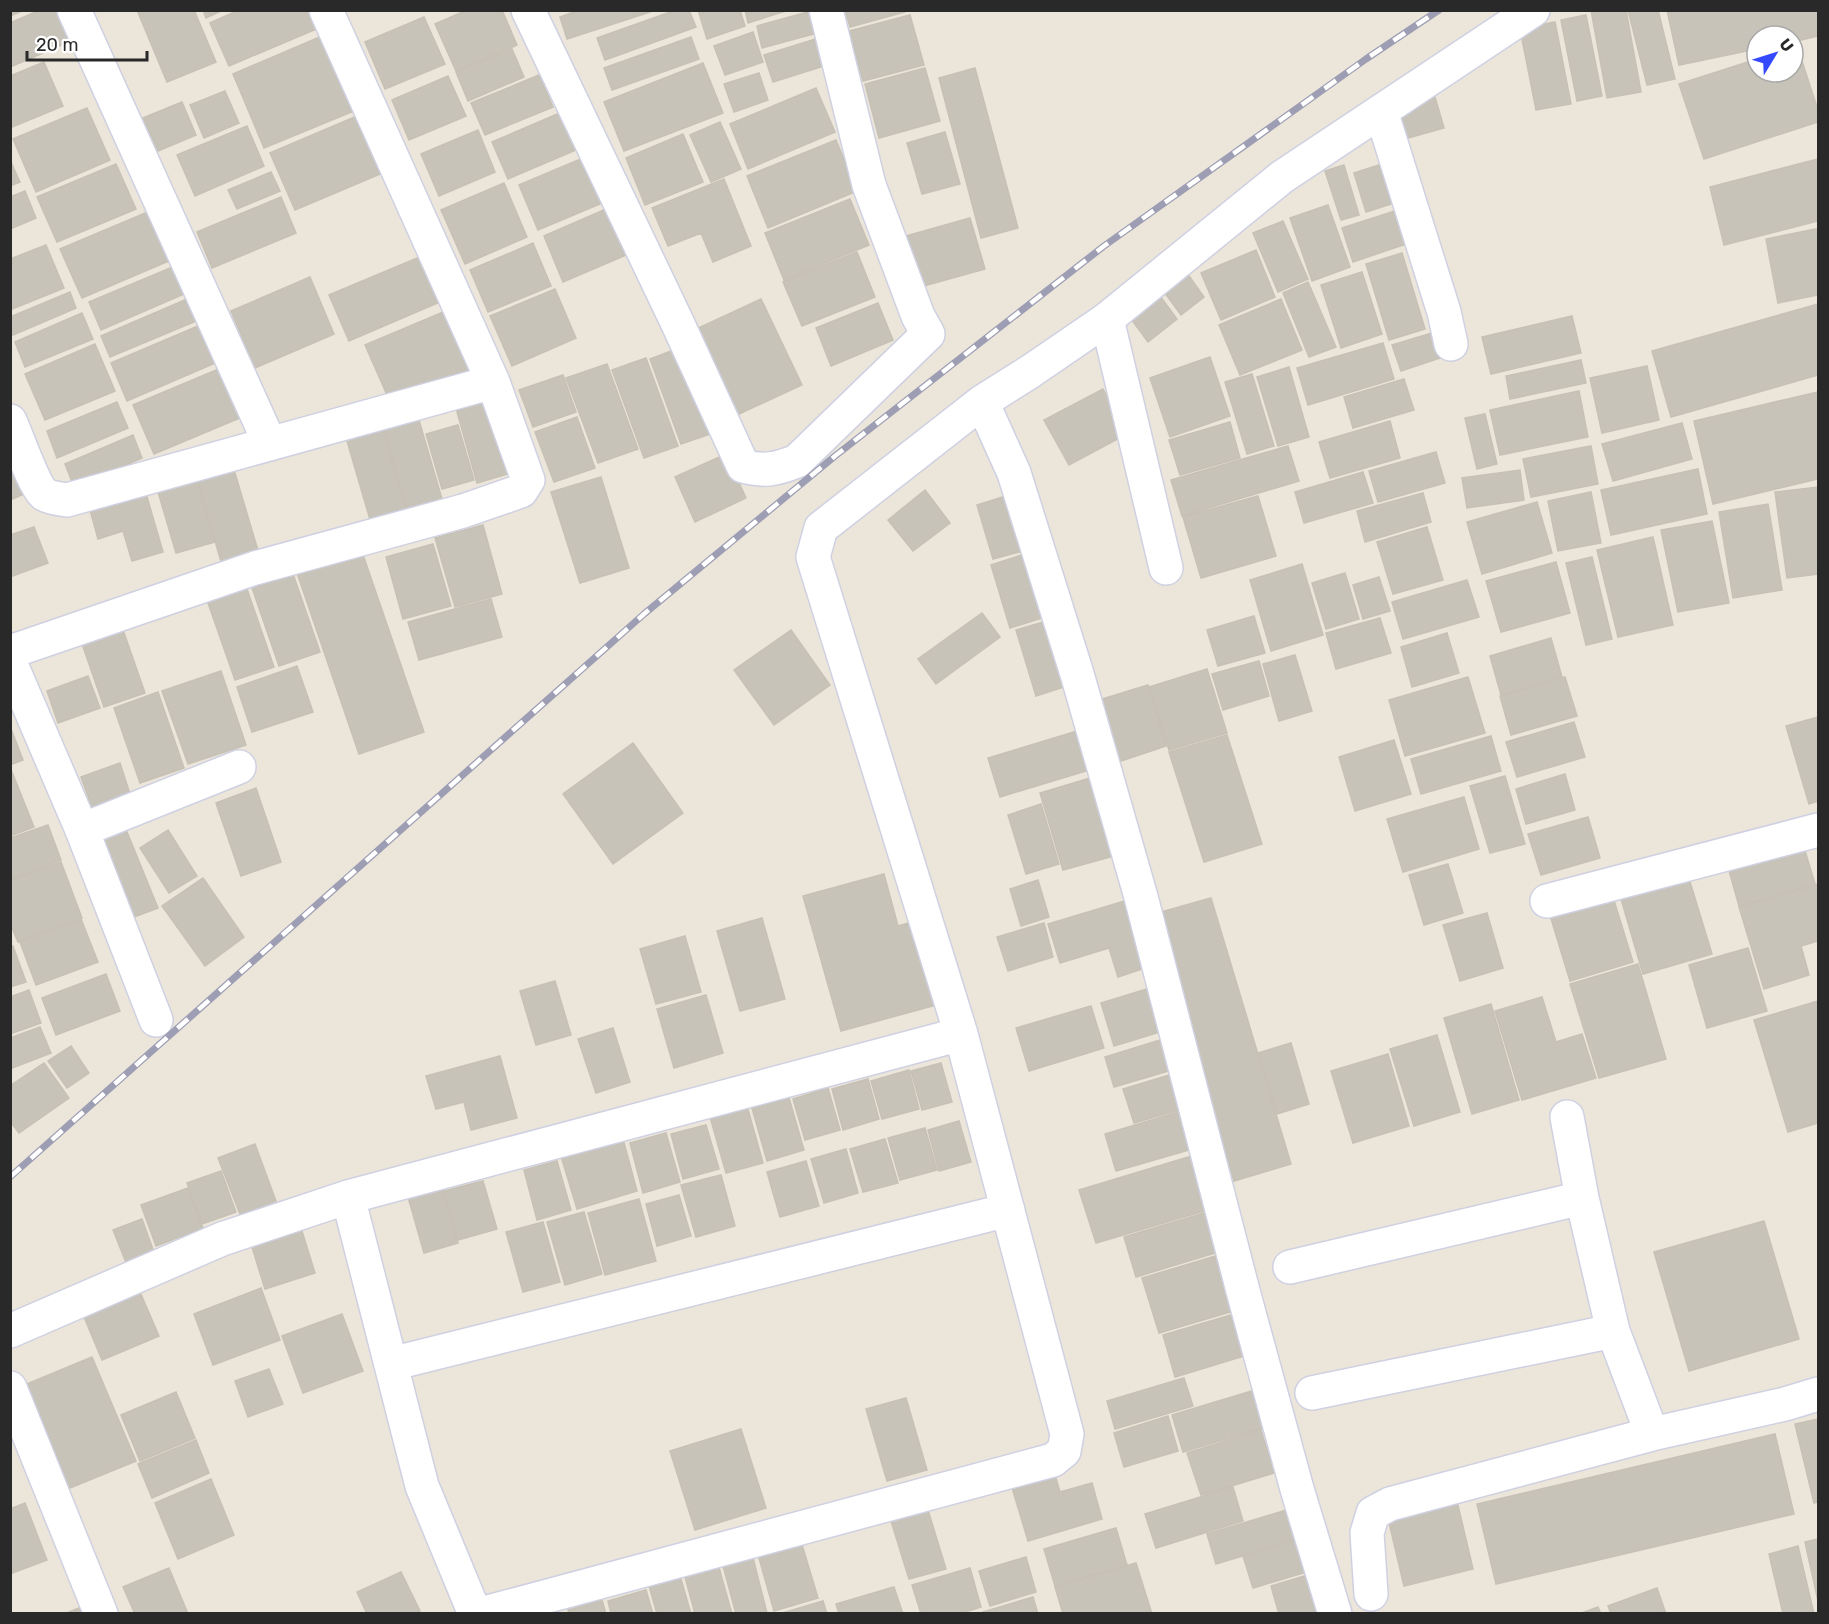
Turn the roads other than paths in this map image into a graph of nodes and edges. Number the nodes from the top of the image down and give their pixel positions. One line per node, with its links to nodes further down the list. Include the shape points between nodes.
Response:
1 (74, 10): 12 (street)
2 (326, 10): 9 (street)
3 (528, 10): 4 (street, via 743,466 755,469 776,469 797,461 928,334 869,185)
4 (826, 10)
5 (1533, 10): 6 (street)
6 (1381, 111): 7 (street, via 1282,177); 8 (street)
7 (1107, 319): 10 (street); 13 (street)
8 (1451, 344)
9 (493, 382): 12 (street); 14 (street, via 528,480 521,491 463,511 255,568)
10 (982, 402): 21 (street, via 821,528 813,556); 38 (street, via 1014,473 1077,674 1138,886 1297,1489)
11 (10, 421): 12 (street, via 44,494 67,500)
12 (270, 444)
13 (1166, 568)
14 (10, 652)
15 (10, 662): 17 (street)
16 (239, 767): 17 (street)
17 (82, 830): 20 (street)
18 (1818, 830): 19 (street)
19 (1547, 901)
20 (156, 1020)
21 (961, 1034): 23 (street); 25 (street)
22 (1567, 1118): 24 (street)
23 (348, 1197): 27 (street, via 222,1239); 29 (street)
24 (1582, 1198): 26 (street); 28 (street)
25 (1008, 1210): 29 (street); 37 (street, via 1067,1434 1064,1451 1053,1460)
26 (1290, 1268)
27 (10, 1331)
28 (1613, 1331): 31 (street); 33 (street)
29 (391, 1364): 36 (street, via 422,1486)
30 (10, 1388): 35 (street)
31 (1312, 1393)
32 (1818, 1394): 33 (street)
33 (1652, 1434): 34 (street, via 1390,1504 1373,1513 1367,1533)
34 (1371, 1594)
35 (101, 1614)
36 (475, 1614)
37 (481, 1614)
38 (1335, 1614)

